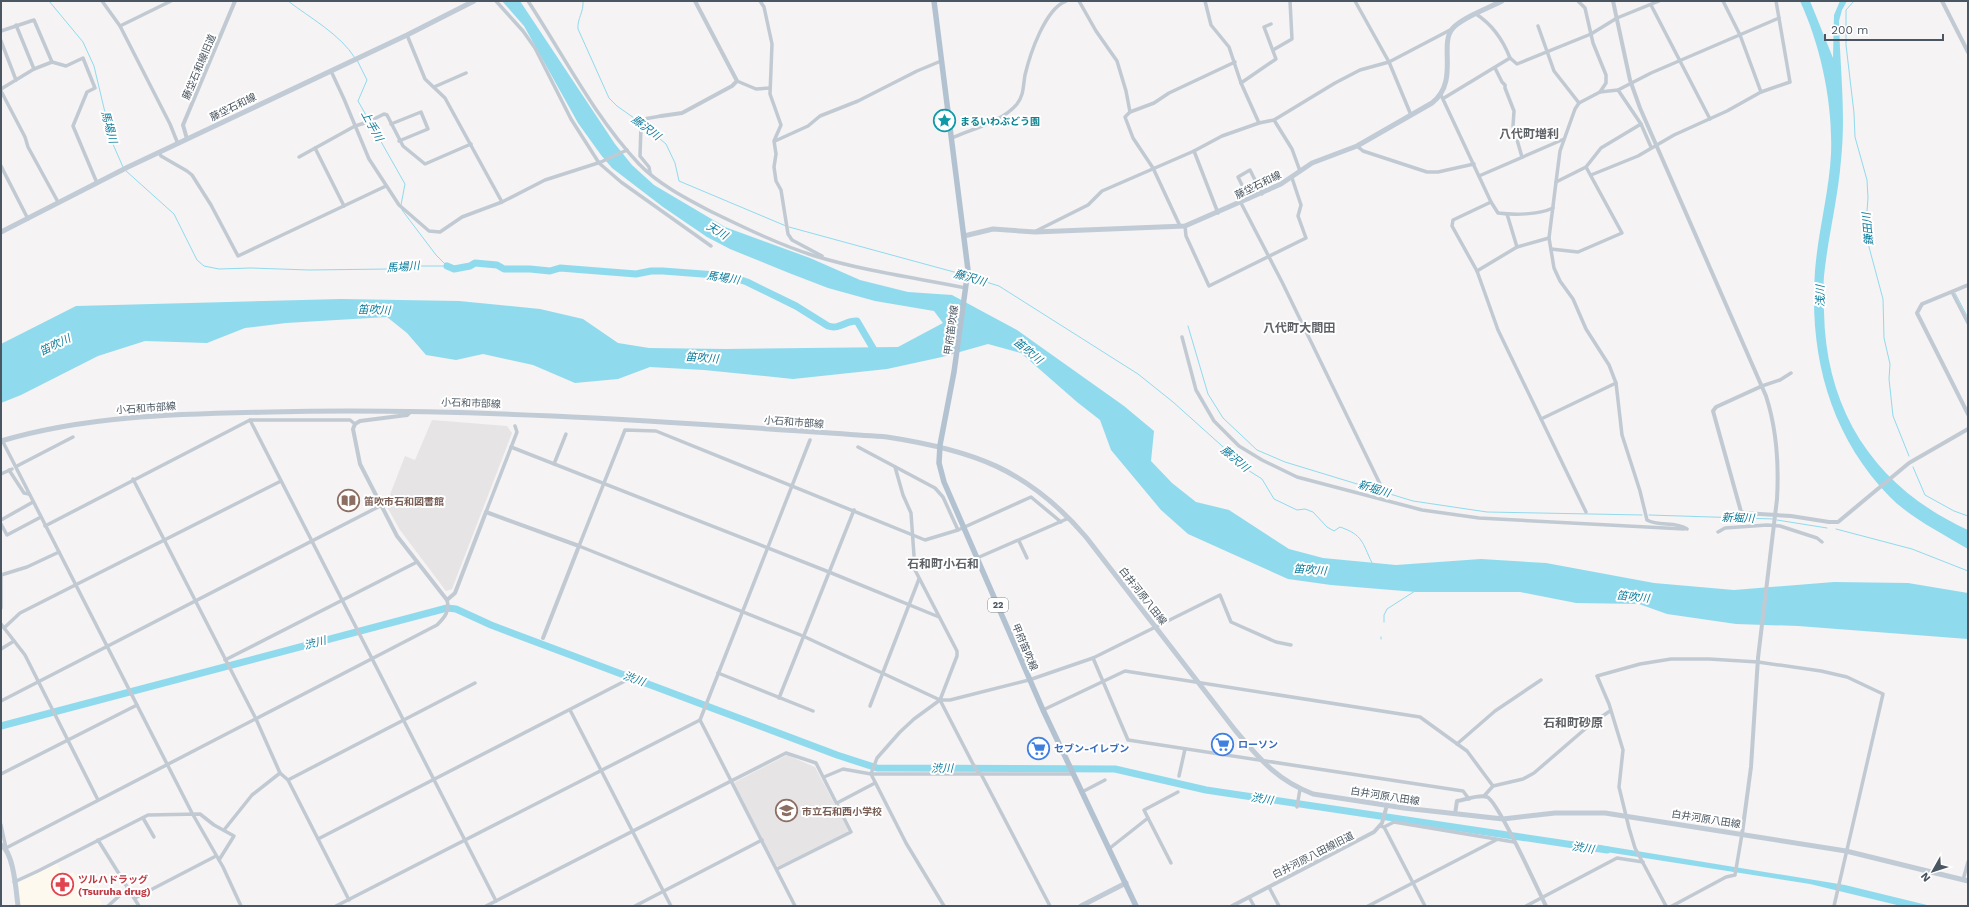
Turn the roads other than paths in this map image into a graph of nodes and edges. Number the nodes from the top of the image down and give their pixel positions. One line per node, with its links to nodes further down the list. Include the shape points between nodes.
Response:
1 (102, 1): 28 (street)
2 (171, 1): 28 (street)
3 (235, 1): 71 (street, 藤垈石和線旧道, via 183,125)
4 (474, 1): 33 (main road, 藤垈石和線)
5 (496, 1): 86 (street, via 535,48 571,120)
6 (528, 1): 81 (street)
7 (695, 1): 50 (street)
8 (760, 1): 54 (street, via 764,7 772,44)
9 (934, 1): 40 (main road, 22)
10 (1066, 1): 70 (street, via 1060,3 1044,24 1032,53 1023,93 1018,103 996,119)
11 (1079, 1): 61 (street, via 1117,61)
12 (1205, 1): 43 (street, via 1211,25 1229,46)
13 (1290, 1): 36 (street, via 1292,39)
14 (1355, 1): 44 (street)
15 (1502, 1): 23 (main road)
16 (1578, 1): 32 (street, via 1585,8)
17 (1613, 1): 24 (street)
18 (1659, 1): 22 (street)
19 (1723, 1): 34 (street)
20 (1776, 1): 25 (street)
21 (1942, 1): 38 (street)
22 (1651, 5): 24 (street); 41 (street)
23 (1476, 14): 30 (main road); 39 (street, via 1493,28)
24 (1617, 18): 32 (street); 52 (street)
25 (1779, 18): 34 (street); 58 (street, via 1790,82)
26 (1272, 24): 36 (street, via 1264,27)
27 (16, 25): 31 (street); 42 (street, via 34,20); 46 (street)
28 (120, 26): 75 (street)
29 (1538, 26): 37 (street)
30 (1452, 29): 44 (street); 59 (main road, via 1448,38 1447,79)
31 (1, 31)
32 (1591, 34): 37 (street); 57 (street, via 1596,54 1606,75 1606,83)
33 (407, 35): 47 (main road, 藤垈石和線); 53 (street, via 425,79)
34 (1740, 35): 41 (street); 58 (street)
35 (1, 41): 49 (street)
36 (1273, 50): 51 (street, via 1276,59)
37 (1547, 52): 39 (street, via 1517,64); 60 (street, via 1554,71)
38 (1968, 52)
39 (1510, 58): 45 (street)
40 (941, 61): 70 (main road, 22); 73 (street, via 858,101 820,116 808,126)
41 (1680, 61): 52 (street); 64 (street)
42 (52, 62): 46 (street); 97 (street, via 66,66 83,58 90,72 95,88 87,92 73,126)
43 (1235, 62): 51 (street); 61 (street, via 1169,93 1154,103)
44 (1389, 62): 62 (street); 65 (street, via 1360,70 1334,82)
45 (1495, 68): 59 (street); 85 (street, via 1505,85 1514,111 1513,126)
46 (34, 69): 49 (street)
47 (331, 71): 69 (street); 71 (main road, 藤垈石和線)
48 (466, 73): 53 (street)
49 (16, 80): 55 (street)
50 (737, 81): 54 (street, via 756,89); 63 (street, via 682,113)
51 (1241, 83): 66 (street)
52 (1631, 84): 56 (street); 77 (street)
53 (434, 87): 76 (street, via 445,98)
54 (770, 88): 73 (street, via 781,125)
55 (1, 90): 101 (street)
56 (1618, 90): 57 (street); 68 (street)
57 (1600, 92): 60 (street)
58 (1761, 92): 64 (street)
59 (1443, 97): 62 (main road, 藤垈石和線); 87 (street)
60 (1579, 104): 72 (street)
61 (1130, 112): 90 (street, via 1125,117 1133,138)
62 (1411, 115): 78 (main road, 藤垈石和線)
63 (661, 116): 92 (street, via 647,118 642,124 640,156)
64 (1710, 119): 77 (street)
65 (1274, 120): 66 (street); 91 (street, via 1292,149)
66 (1259, 123): 82 (street, via 1222,136)
67 (391, 124): 69 (street, via 386,113); 74 (street); 74 (street, via 421,112 428,129)
68 (1641, 124): 79 (street); 89 (street, via 1601,148)
69 (355, 126): 80 (street); 98 (street, via 368,159)
70 (952, 138): 113 (main road, 22)
71 (187, 139): 75 (main road, 藤垈石和線)
72 (1564, 139): 85 (street); 96 (street)
73 (774, 141): 119 (street, via 776,181 781,190 790,238)
74 (399, 142): 76 (street, via 425,164)
75 (178, 144): 83 (main road, 藤垈石和線)
76 (471, 144): 102 (street)
77 (1656, 144): 79 (street); 128 (street)
78 (1357, 146): 87 (street, via 1364,151 1427,172); 91 (main road, 藤垈石和線, via 1317,161)
79 (1651, 147): 93 (street, via 1638,156)
80 (315, 148): 84 (street); 105 (street)
81 (625, 151): 86 (street); 92 (street)
82 (1194, 151): 90 (street); 107 (street)
83 (159, 152): 97 (main road, 藤垈石和線); 105 (street, via 161,156 192,176 211,205 238,256)
84 (299, 157)
85 (1522, 157): 94 (street)
86 (600, 163): 102 (street, via 545,180); 115 (street, via 621,182)
87 (1474, 164): 94 (street)
88 (1, 166): 109 (street)
89 (1586, 167): 93 (street); 96 (street)
90 (1153, 168): 110 (street); 112 (street, via 1102,191 1088,205)
91 (1300, 171): 95 (main road, 藤垈石和線)
92 (650, 173): 119 (street, via 674,190 727,219)
93 (1591, 175): 117 (street, via 1622,233 1578,252)
94 (1479, 176): 103 (street)
95 (1292, 178): 99 (main road, 藤垈石和線); 118 (street, via 1302,205 1298,216 1306,238)
96 (1556, 182): 106 (street)
97 (97, 183): 101 (main road, 藤垈石和線)
98 (386, 186): 102 (street, via 399,205 425,229 434,232 445,229 466,215); 105 (street)
99 (1262, 194): 100 (main road, 藤垈石和線); 100 (street, via 1250,170 1238,176)
100 (1249, 200): 104 (main road, 藤垈石和線)
101 (58, 202): 109 (main road, 藤垈石和線)
102 (502, 202)
103 (1491, 202): 108 (street, via 1498,212); 120 (street, via 1452,220 1452,226)
104 (1241, 203): 107 (main road, 藤垈石和線); 118 (street)
105 (344, 206)
106 (1553, 208): 108 (street); 114 (street)
107 (1218, 213): 110 (main road, 藤垈石和線)
108 (1507, 214): 116 (street)
109 (28, 219): 111 (main road, 藤垈石和線)
110 (1183, 226): 112 (main road, 藤垈石和線); 118 (street, via 1209,286)
111 (1, 232)
112 (1035, 232): 113 (main road, 藤垈石和線, via 993,229)
113 (964, 236): 122 (main road, 22, via 968,270)
114 (1550, 238): 116 (street); 117 (street)
115 (711, 246)
116 (1517, 247): 120 (street)
117 (1551, 249): 127 (street, via 1557,275 1573,299 1586,329 1609,364)
118 (1269, 256): 151 (street)
119 (826, 259): 122 (street)
120 (1477, 271): 131 (street, via 1498,330)
121 (1968, 285): 123 (street)
122 (966, 287): 140 (main road, 甲府笛吹線 / 22)
123 (1952, 292): 124 (street); 130 (street, via 1922,304 1917,313)
124 (1968, 323)
125 (1182, 337): 127 (street, via 1196,390 1214,421 1239,446 1297,477 1422,510 1479,518 1685,529 1681,525 1652,523 1647,520 1622,436)
126 (1791, 373): 128 (street)
127 (1616, 382): 131 (street)
128 (1762, 386): 135 (street, via 1716,407 1713,411 1741,512 1834,523 1844,518 1916,458); 200 (street, bridge, via 1770,409 1777,448 1777,499)
129 (411, 410): 133 (street, via 407,415 360,421); 138 (main road, 小石和市部線, via 144,417 98,421 37,431); 140 (main road, 小石和市部線, via 540,415 864,435)
130 (1968, 414)
131 (1541, 419): 157 (street)
132 (250, 420): 133 (street, via 350,420); 147 (street); 148 (street)
133 (355, 424): 154 (street, via 353,429 360,464)
134 (515, 426): 141 (street, via 517,432)
135 (1968, 429)
136 (566, 434): 143 (street)
137 (72, 437): 144 (street)
138 (2, 440): 152 (street)
139 (810, 440): 150 (street)
140 (941, 443): 159 (main road, 白井河原八田線, via 1008,472 1046,497); 164 (main road, 甲府笛吹線 / 22, via 941,472)
141 (511, 447): 143 (street); 156 (street)
142 (858, 447): 145 (street)
143 (554, 464): 149 (street)
144 (17, 466)
145 (895, 467): 165 (street, via 935,488 943,497); 167 (street, via 911,513)
146 (1, 474): 152 (street, via 10,469 24,493)
147 (133, 479): 163 (street); 168 (street)
148 (281, 481): 168 (street); 169 (street)
149 (604, 483): 150 (street, via 625,430 656,431); 172 (street); 173 (street)
150 (792, 485): 155 (street); 173 (street)
151 (1381, 486)
152 (29, 494): 153 (street)
153 (33, 502): 158 (street); 160 (street)
154 (380, 506): 169 (street); 177 (street, via 397,536)
155 (854, 510): 167 (street); 178 (street)
156 (486, 512): 172 (street); 184 (street, via 456,593)
157 (1586, 512)
158 (41, 517): 162 (street, via 7,535); 163 (street)
159 (1068, 518): 161 (street); 190 (main road, 白井河原八田線)
160 (1, 520)
161 (1061, 522): 164 (street, via 1031,497); 170 (street)
162 (1, 524)
163 (45, 526): 174 (street)
164 (964, 527): 165 (street); 175 (main road, 甲府笛吹線 / 22)
165 (958, 530): 167 (street, via 929,540)
166 (1718, 532): 171 (street, via 1725,528 1780,526)
167 (913, 535): 180 (street, via 915,570)
168 (165, 540): 181 (street); 182 (street)
169 (313, 541): 182 (street); 183 (street)
170 (1019, 541): 175 (street); 176 (street)
171 (1822, 542)
172 (579, 546): 187 (street); 193 (street)
173 (766, 548): 178 (street); 187 (street)
174 (59, 552): 179 (street, via 27,567); 181 (street)
175 (978, 558): 205 (main road, 甲府笛吹線 / 22)
176 (1027, 558)
177 (417, 562): 183 (street); 184 (street)
178 (828, 572): 185 (street); 192 (street)
179 (1, 575): 186 (street)
180 (919, 579): 185 (street); 188 (street)
181 (76, 586): 191 (street, via 20,614); 195 (street)
182 (195, 600): 195 (street); 201 (street)
183 (343, 600): 199 (street); 201 (street)
184 (447, 600): 199 (street, via 447,613 437,625)
185 (910, 604): 188 (street); 202 (street)
186 (1, 608)
187 (742, 610): 192 (street); 203 (street)
188 (939, 617): 213 (street, via 957,651)
189 (1, 624): 191 (street)
190 (1155, 627): 196 (street, via 1220,595 1231,622); 198 (street); 209 (main road, 白井河原八田線)
191 (4, 628): 194 (street)
192 (803, 636): 202 (street); 211 (street)
193 (543, 638)
194 (14, 641): 197 (street); 208 (street, via 25,655)
195 (107, 646): 208 (street); 214 (street)
196 (1291, 646)
197 (1, 649)
198 (1092, 658): 205 (street); 207 (street)
199 (372, 659): 220 (street); 221 (street)
200 (1758, 660): 219 (street, via 1671,659 1622,668 1598,676 1610,704); 261 (street, via 1752,767); 272 (street, via 1841,676 1882,694)
201 (226, 661): 220 (street)
202 (883, 672): 213 (street); 215 (street)
203 (718, 673): 211 (street); 222 (street)
204 (625, 680): 216 (street)
205 (1030, 680): 213 (street, via 950,700); 217 (main road, 甲府笛吹線 / 22)
206 (1541, 680): 224 (street, via 1495,710)
207 (1102, 681): 209 (street, via 1125,671); 217 (street); 225 (street, via 1128,740)
208 (38, 682): 212 (street); 223 (street)
209 (1198, 682): 224 (street, via 1420,716); 226 (main road, 白井河原八田線)
210 (475, 684): 221 (street)
211 (779, 698): 218 (street)
212 (1, 700)
213 (940, 700): 229 (street, via 918,715 905,728 877,758); 231 (street)
214 (137, 705): 223 (street); 227 (street)
215 (870, 706)
216 (570, 710): 228 (street); 237 (street)
217 (1043, 710): 232 (main road, 甲府笛吹線 / 22)
218 (813, 711)
219 (1610, 711): 241 (street, via 1592,723 1534,773 1523,779); 253 (street, via 1623,750 1619,786)
220 (256, 719): 227 (street); 230 (street)
221 (403, 720): 236 (street); 237 (street)
222 (700, 720): 228 (street); 239 (street)
223 (68, 740): 233 (street); 247 (street)
224 (1457, 744): 241 (street, via 1468,751)
225 (1185, 749): 226 (street); 234 (street)
226 (1262, 760): 242 (main road, 白井河原八田線, via 1280,777); 246 (street, via 1463,791)
227 (167, 764): 247 (street); 251 (street)
228 (600, 771): 260 (street); 265 (street)
229 (872, 772): 231 (street); 235 (street, via 843,769); 240 (street)
230 (280, 773): 236 (street); 259 (street, via 252,794)
231 (979, 773): 232 (street); 301 (street)
232 (1072, 773): 243 (main road, 甲府笛吹線 / 22)
233 (1, 774)
234 (1179, 776)
235 (824, 778): 239 (street, via 816,763 786,753); 248 (street)
236 (288, 780): 263 (street)
237 (434, 780): 263 (street); 265 (street)
238 (1105, 780): 243 (street)
239 (730, 781): 260 (street); 266 (street)
240 (875, 783): 248 (street); 300 (street, via 919,868)
241 (1493, 786): 245 (street)
242 (1300, 789): 249 (main road, 白井河原八田線, via 1313,794); 250 (street)
243 (1082, 792): 271 (main road, 甲府笛吹線 / 22)
244 (1178, 792): 255 (street, via 1144,810)
245 (1484, 796): 246 (street); 256 (street, via 1494,803)
246 (1469, 799): 252 (street, via 1457,802)
247 (98, 800): 270 (street)
248 (837, 803): 278 (street, via 851,832)
249 (1387, 805): 252 (main road, 白井河原八田線); 258 (street)
250 (1297, 807)
251 (192, 813): 254 (street, via 153,814); 259 (street, via 200,814); 273 (street)
252 (1455, 814): 256 (main road, 白井河原八田線)
253 (1628, 816): 256 (main road, 白井河原八田線, via 1576,811); 261 (main road, 白井河原八田線); 275 (street, via 1629,828)
254 (143, 818): 262 (street); 264 (street)
255 (1148, 818): 271 (street); 277 (street)
256 (1503, 819): 268 (street)
257 (1, 825): 270 (street)
258 (1382, 825): 267 (street, via 1394,822); 282 (street); 283 (street, 白井河原八田線旧道, via 1374,832)
259 (224, 830): 274 (street, via 234,836)
260 (632, 832): 285 (street); 290 (street)
261 (1742, 834): 272 (main road, 白井河原八田線); 312 (street, via 1735,875 1726,877)
262 (154, 837)
263 (318, 839): 289 (street)
264 (98, 840): 280 (street); 284 (street)
265 (465, 840): 289 (street); 290 (street)
266 (762, 840): 278 (street); 285 (street)
267 (1496, 840): 268 (street); 282 (street)
268 (1513, 841): 288 (street)
269 (1, 844): 270 (main road)
270 (6, 848): 280 (main road)
271 (1110, 848): 281 (main road, 甲府笛吹線 / 22)
272 (1846, 851): 279 (main road, 白井河原八田線); 313 (street)
273 (216, 856): 274 (street); 287 (street)
274 (219, 860): 294 (street)
275 (1642, 861): 288 (street, via 1617,858); 311 (street)
276 (1968, 862): 279 (street)
277 (1171, 863)
278 (777, 869): 299 (street)
279 (1966, 880)
280 (14, 882): 291 (main road)
281 (1126, 883): 302 (main road); 303 (main road, 甲府笛吹線 / 22)
282 (1413, 883): 307 (street); 308 (street)
283 (1268, 887): 286 (street, 白井河原八田線旧道); 306 (street)
284 (128, 888): 287 (street); 292 (street)
285 (664, 892): 297 (street); 298 (street)
286 (1249, 897): 304 (street, 白井河原八田線旧道); 305 (street)
287 (135, 898): 293 (street)
288 (1542, 898): 309 (street); 310 (street)
289 (349, 900): 295 (street)
290 (496, 901): 296 (street)
291 (18, 906)
292 (108, 906)
293 (139, 906)
294 (241, 906)
295 (336, 906)
296 (486, 906)
297 (635, 906)
298 (671, 906)
299 (795, 906)
300 (944, 906)
301 (1050, 906)
302 (1081, 906)
303 (1136, 906)
304 (1232, 906)
305 (1254, 906)
306 (1279, 906)
307 (1368, 906)
308 (1425, 906)
309 (1526, 906)
310 (1546, 906)
311 (1666, 906)
312 (1672, 906)
313 (1834, 906)

